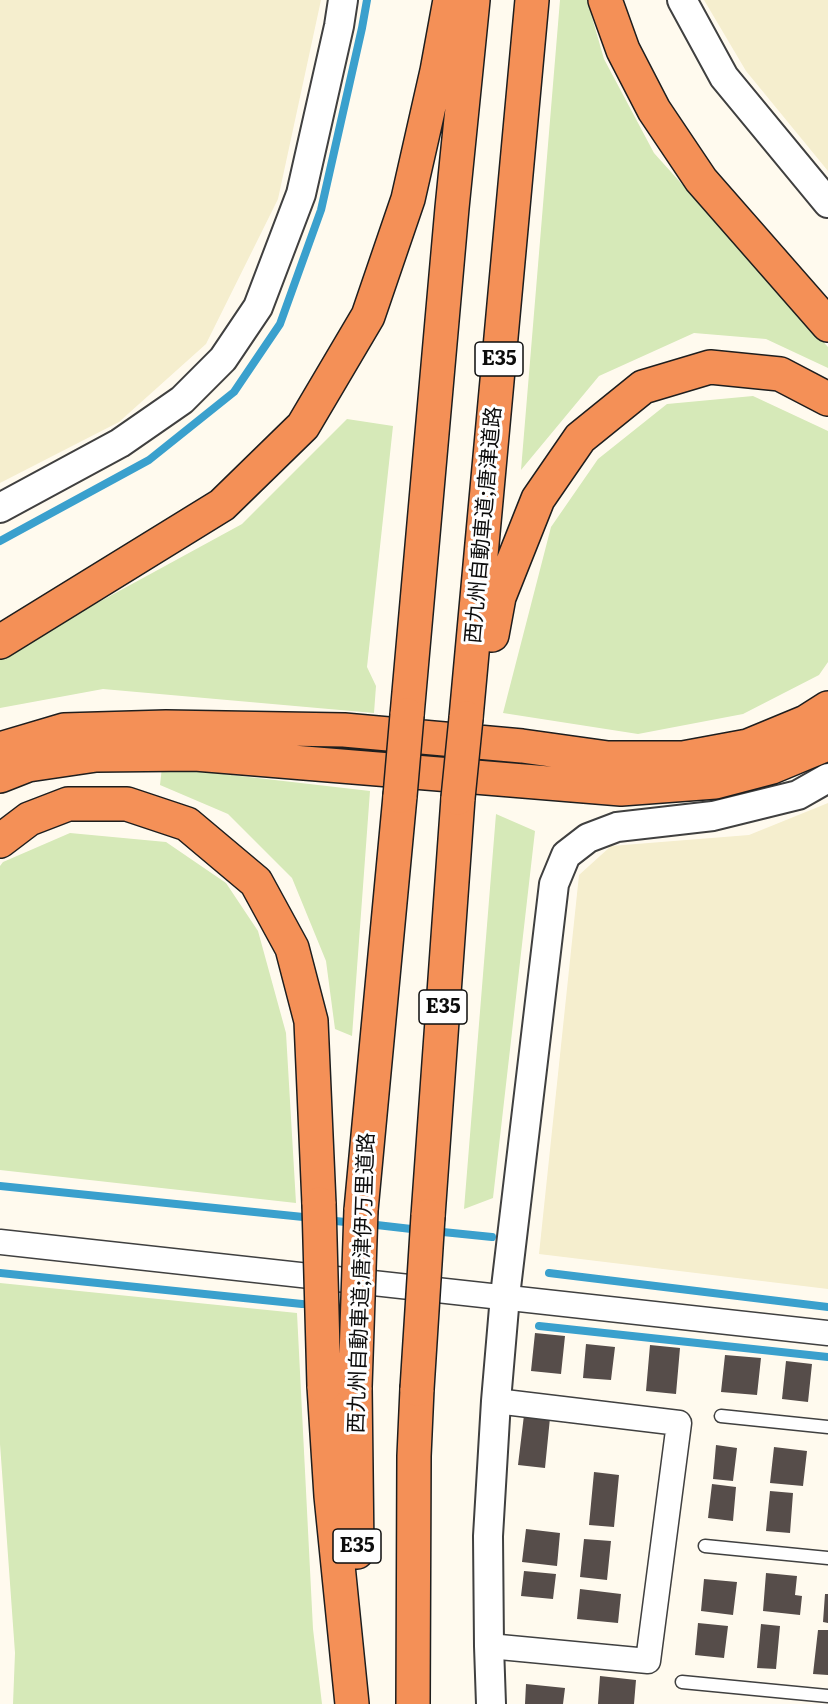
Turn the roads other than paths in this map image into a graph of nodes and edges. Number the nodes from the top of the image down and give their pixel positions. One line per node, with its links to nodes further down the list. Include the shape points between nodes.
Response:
1 (343, 0): 10 (street, via 301,194 258,307 224,360 182,400 120,443)
2 (450, 0): 11 (highway, via 408,199 368,316 303,426 222,505)
3 (472, 0): 23 (highway, 西九州自動車道;唐津伊万里道路 / E35, bridge, via 361,1210)
4 (532, 0): 13 (highway, 西九州自動車道;唐津道路 / E35)
5 (605, 0): 8 (highway, via 623,50 654,110 701,180)
6 (682, 0): 7 (street, via 724,78)
7 (828, 203)
8 (828, 325)
9 (828, 399): 13 (highway, via 780,374 710,367 643,387 580,438 538,499 499,597)
10 (0, 508)
11 (0, 642)
12 (828, 708): 15 (highway, via 806,722 748,746 683,758 608,758 344,730 178,727 64,730)
13 (471, 721): 18 (highway, bridge); 18 (highway, 西九州自動車道;唐津道路 / E35, bridge)
14 (828, 742): 16 (highway, via 772,766 715,782 621,789 195,754 96,755 28,765)
15 (0, 749)
16 (0, 776)
17 (828, 778): 21 (street, via 798,795 713,816 616,827 588,838 566,855 554,884)
18 (458, 798): 34 (highway, E35, bridge, via 417,1389)
19 (0, 841): 23 (highway, bridge, via 29,819 68,804 128,804 187,824 256,882 292,948 311,1021 319,1204)
20 (0, 1242): 21 (street)
21 (505, 1296): 22 (street); 24 (street)
22 (828, 1332)
23 (340, 1387): 32 (highway, via 331,1496); 33 (highway, 西九州自動車道;唐津伊万里道路 / E35, via 356,1501)
24 (496, 1401): 29 (street, via 488,1536); 29 (street, via 679,1423 648,1661)
25 (721, 1416): 26 (lane)
26 (828, 1426)
27 (705, 1546): 28 (lane)
28 (828, 1558)
29 (489, 1646): 35 (street)
30 (682, 1682): 31 (lane)
31 (828, 1696)
32 (352, 1704)
33 (361, 1704)
34 (413, 1704)
35 (491, 1704)

